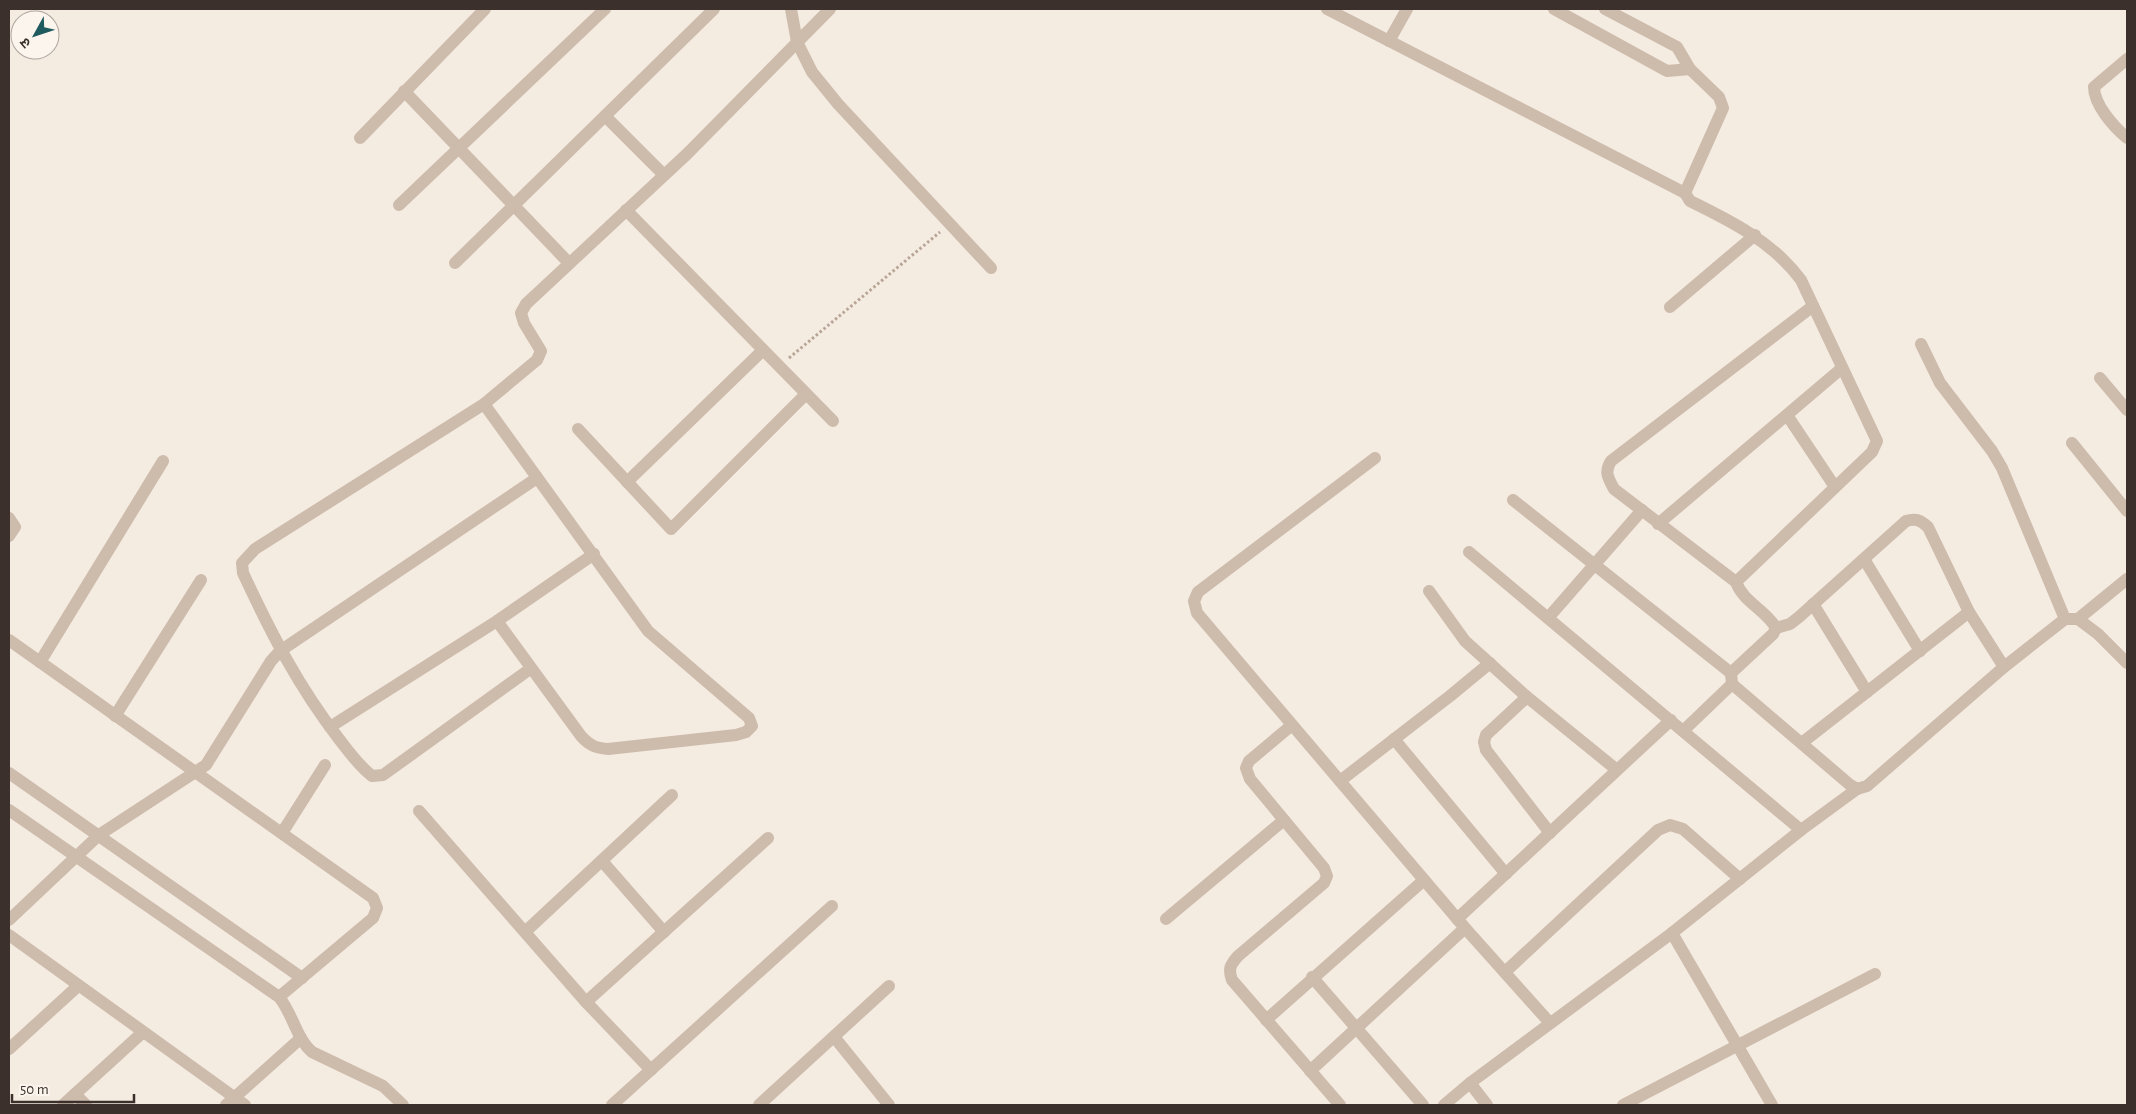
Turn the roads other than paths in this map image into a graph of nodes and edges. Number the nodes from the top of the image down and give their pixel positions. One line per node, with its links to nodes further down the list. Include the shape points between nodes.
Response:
1 (485, 9): 14 (street)
2 (605, 9): 18 (street)
3 (714, 9): 15 (street)
4 (790, 9): 11 (street)
5 (830, 9): 11 (street)
6 (1327, 9): 10 (street)
7 (1407, 9): 10 (street)
8 (1554, 9): 13 (street, via 1668,70)
9 (1605, 9): 13 (street, via 1677,48)
10 (1389, 41): 20 (street)
11 (797, 42): 19 (street); 27 (street, via 812,72 838,104)
12 (2127, 59): 17 (street, via 2094,87 2094,94 2098,104)
13 (1690, 69): 20 (street, via 1718,98 1723,108)
14 (404, 91): 16 (street); 18 (street)
15 (605, 116): 19 (street); 22 (street)
16 (360, 138)
17 (2127, 138)
18 (459, 148): 21 (street); 22 (street)
19 (664, 175): 23 (street)
20 (1685, 193): 24 (street, via 1690,200)
21 (399, 205)
22 (514, 206): 25 (street); 26 (street)
23 (626, 210): 26 (street); 31 (street)
24 (1755, 235): 28 (street); 29 (street, via 1793,269)
25 (455, 263)
26 (569, 263): 35 (street, via 526,304 521,313 541,351 537,360)
27 (991, 268)
28 (1670, 306)
29 (1813, 306): 32 (street); 47 (street, via 1611,461 1606,468 1614,489)
30 (1921, 344): 63 (street, via 1940,383 2002,468)
31 (763, 350): 34 (street); 44 (street)
32 (1842, 368): 37 (street); 45 (street, via 1877,441 1872,452)
33 (2100, 378): 36 (street)
34 (806, 394): 38 (street); 44 (street, via 671,529)
35 (484, 404): 43 (street); 68 (street, via 246,556 242,563 243,573)
36 (2127, 410)
37 (1787, 415): 45 (street); 50 (street)
38 (833, 421)
39 (578, 429): 44 (street)
40 (2072, 443): 48 (street)
41 (1375, 458): 80 (street, via 1198,592 1194,601 1197,613)
42 (163, 461): 70 (street)
43 (537, 478): 53 (street); 68 (street)
44 (627, 482)
45 (1835, 487): 58 (street)
46 (1513, 500): 55 (street)
47 (1642, 510): 50 (street); 55 (street)
48 (2127, 511)
49 (9, 518): 51 (street, via 15,527)
50 (1658, 524): 58 (street)
51 (9, 536)
52 (1469, 552): 62 (street)
53 (594, 554): 65 (street); 74 (street, via 648,631 749,718 752,726 736,735 596,748 588,744)
54 (1864, 559): 60 (street); 61 (street, via 1906,521 1920,520 1928,527); 69 (street)
55 (1593, 565): 62 (street); 75 (street)
56 (2127, 579): 64 (street)
57 (201, 580): 78 (street)
58 (1736, 582): 66 (street, via 1739,591)
59 (1429, 591): 71 (street, via 1465,641)
60 (1813, 604): 66 (street, via 1790,624); 76 (street)
61 (1969, 612): 69 (street); 73 (street)
62 (1548, 618): 79 (street)
63 (2065, 619): 64 (street); 73 (street)
64 (2078, 619): 72 (street)
65 (497, 621): 74 (street); 81 (street)
66 (1776, 628): 75 (street)
67 (9, 640): 70 (street)
68 (280, 651): 81 (street); 88 (street, via 206,765)
69 (1920, 651): 76 (street)
70 (40, 662): 78 (street)
71 (1490, 663): 77 (street); 83 (street)
72 (2127, 663)
73 (2004, 667): 90 (street, via 1867,786)
74 (530, 669): 81 (street, via 383,775 372,776 362,769)
75 (1732, 679): 82 (street); 84 (street)
76 (1867, 692): 84 (street)
77 (1527, 696): 86 (street); 97 (street, via 1486,736 1484,742 1486,750)
78 (115, 716): 88 (street)
79 (1671, 720): 82 (street); 86 (street)
80 (1292, 725): 89 (street); 94 (street, via 1249,761 1246,768 1250,779)
81 (330, 727)
82 (1683, 731): 95 (street)
83 (1394, 739): 89 (street); 102 (street)
84 (1802, 742): 90 (street)
85 (325, 765): 96 (street)
86 (1617, 770): 97 (street)
87 (9, 772): 98 (street)
88 (196, 773): 96 (street); 98 (street)
89 (1340, 780): 104 (street)
90 (1857, 789): 95 (street)
91 (672, 795): 101 (street)
92 (9, 810): 100 (street)
93 (419, 811): 109 (street)
94 (1284, 820): 106 (street); 121 (street, via 1327,876 1324,883 1231,963 1232,980)
95 (1801, 830): 103 (street)
96 (282, 833): 116 (street, via 373,898 377,908 373,918)
97 (1550, 833): 102 (street)
98 (99, 835): 100 (street); 116 (street)
99 (768, 838): 110 (street)
100 (76, 856): 107 (street); 119 (street)
101 (602, 861): 109 (street); 110 (street)
102 (1506, 874): 108 (street)
103 (1740, 879): 111 (street); 113 (street, via 1683,829 1670,825 1658,830)
104 (1424, 880): 108 (street); 115 (street)
105 (832, 906): 129 (street)
106 (1166, 919)
107 (9, 920)
108 (1461, 923): 113 (street); 123 (street)
109 (525, 932): 120 (street)
110 (664, 932): 120 (street)
111 (1672, 933): 122 (street); 127 (street)
112 (9, 936): 117 (street)
113 (1505, 972): 122 (street)
114 (1876, 974): 127 (street)
115 (1312, 977): 121 (street); 123 (street)
116 (302, 978): 119 (street)
117 (78, 986): 124 (street); 128 (street)
118 (889, 986): 126 (street)
119 (278, 998): 125 (street, via 287,1007)
120 (586, 1002): 129 (street)
121 (1266, 1020): 130 (street)
122 (1550, 1023): 131 (street)
123 (1355, 1028): 130 (street); 141 (street)
124 (142, 1033): 132 (street); 133 (street)
125 (301, 1038): 133 (street); 137 (street, via 312,1052 382,1086)
126 (835, 1038): 134 (street); 139 (street)
127 (1739, 1046): 144 (street); 145 (street)
128 (9, 1049)
129 (651, 1070): 138 (street)
130 (1310, 1070): 140 (street)
131 (1470, 1083): 142 (street); 143 (street)
132 (76, 1094): 135 (street); 136 (street)
133 (236, 1102)
134 (885, 1104)
135 (63, 1105)
136 (86, 1105)
137 (403, 1105)
138 (612, 1105)
139 (758, 1105)
140 (1340, 1105)
141 (1422, 1105)
142 (1444, 1105)
143 (1487, 1105)
144 (1623, 1105)
145 (1772, 1105)

